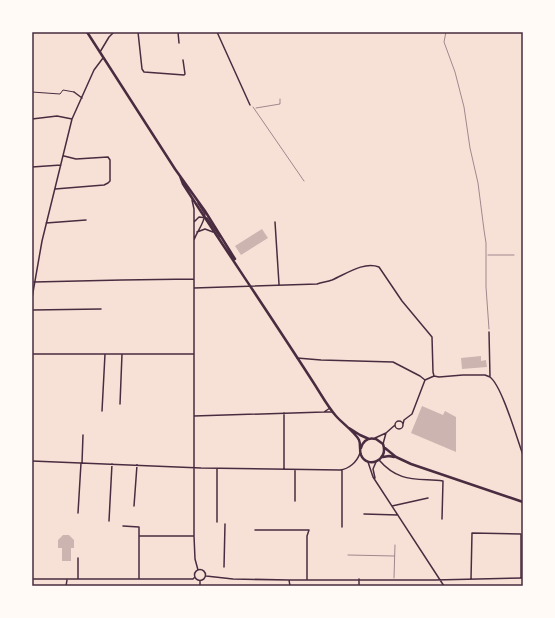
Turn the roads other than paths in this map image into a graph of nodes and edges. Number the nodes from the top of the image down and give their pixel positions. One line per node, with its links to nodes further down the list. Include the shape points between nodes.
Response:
1 (87, 32): 9 (main road)
2 (109, 32): 7 (street)
3 (114, 32): 7 (street)
4 (138, 32): 11 (street, via 144,72 184,76)
5 (178, 32): 8 (street)
6 (217, 32): 15 (street)
7 (109, 37): 9 (street)
8 (180, 43)
9 (100, 52): 10 (main road)
10 (104, 58): 14 (street, via 94,70); 21 (main road)
11 (183, 60)
12 (32, 92): 13 (street)
13 (74, 92): 14 (street)
14 (82, 98): 17 (street)
15 (250, 105)
16 (32, 119): 17 (street, via 57,116)
17 (72, 119): 18 (street)
18 (63, 156): 19 (street); 22 (street, via 76,159 108,157 110,181 104,185)
19 (61, 165): 20 (street); 22 (street)
20 (32, 168)
21 (180, 176): 23 (main road); 24 (main road)
22 (55, 189): 29 (street)
23 (191, 197): 25 (main road); 27 (street)
24 (196, 197): 25 (street); 33 (main road)
25 (205, 217): 27 (street, via 199,217); 30 (street); 31 (main road); 33 (street)
26 (86, 220): 29 (street)
27 (194, 222): 32 (street)
28 (275, 222): 37 (street)
29 (46, 223): 36 (street)
30 (197, 232): 31 (street, via 205,229); 32 (street)
31 (214, 232): 34 (main road)
32 (194, 244): 35 (street)
33 (226, 245): 34 (main road)
34 (241, 270): 38 (main road)
35 (194, 280): 36 (street); 39 (street)
36 (33, 283): 40 (street)
37 (279, 284): 38 (street); 49 (street, via 317,284 357,269 373,265 379,267 402,301 432,337)
38 (251, 286): 39 (street); 48 (main road)
39 (194, 288): 47 (street)
40 (32, 298)
41 (101, 309): 42 (street)
42 (32, 310)
43 (489, 332): 50 (street)
44 (32, 354): 45 (street)
45 (105, 354): 46 (street); 54 (street)
46 (122, 354): 47 (street); 52 (street)
47 (194, 354): 58 (street)
48 (297, 358): 51 (street, via 393,362); 53 (main road)
49 (434, 376): 50 (street); 51 (street)
50 (490, 377): 74 (street, via 507,410)
51 (426, 380): 59 (street, via 412,414)
52 (120, 404)
53 (330, 408): 55 (street); 56 (main road)
54 (102, 411)
55 (324, 412): 56 (street); 57 (street)
56 (332, 412): 60 (main road)
57 (284, 413): 58 (street); 86 (street)
58 (194, 416): 84 (street)
59 (406, 418): 61 (street); 62 (street)
60 (339, 420): 69 (main road); 71 (main road, via 357,437)
61 (398, 422): 62 (street); 63 (street)
62 (403, 424): 64 (street, via 401,429)
63 (395, 425): 64 (street); 65 (street)
64 (398, 429): 65 (street)
65 (390, 430): 66 (street)
66 (386, 433): 68 (street); 70 (street)
67 (83, 435): 81 (street)
68 (372, 438): 69 (main road); 70 (main road)
69 (369, 439): 71 (main road)
70 (383, 444): 72 (main road)
71 (361, 448): 73 (main road)
72 (384, 448): 75 (main road); 77 (main road, via 384,455)
73 (361, 453): 76 (main road); 80 (street)
74 (523, 455)
75 (396, 457): 77 (main road, via 389,456); 92 (main road)
76 (362, 460): 79 (main road); 80 (street)
77 (379, 460): 79 (main road); 89 (street, via 373,472); 98 (street, via 393,473 407,478 443,481)
78 (32, 461): 81 (street)
79 (368, 461): 89 (street)
80 (355, 462): 88 (street)
81 (81, 463): 82 (street); 95 (street)
82 (112, 464): 83 (street); 99 (street)
83 (137, 465): 84 (street); 93 (street)
84 (195, 468): 85 (street); 106 (street)
85 (217, 469): 86 (street); 100 (street)
86 (284, 470): 87 (street)
87 (295, 470): 88 (street); 91 (street)
88 (342, 470): 103 (street)
89 (376, 480): 94 (street)
90 (428, 498): 94 (street)
91 (295, 501)
92 (523, 502)
93 (134, 506)
94 (392, 506): 97 (street)
95 (78, 513)
96 (364, 514): 97 (street)
97 (398, 515): 125 (street)
98 (442, 519)
99 (109, 521)
100 (217, 522)
101 (225, 524): 111 (street)
102 (123, 526): 105 (street, via 139,527)
103 (342, 527)
104 (255, 530): 124 (street, via 309,530)
105 (139, 536): 106 (street); 118 (street)
106 (194, 536): 112 (street)
107 (394, 545): 109 (lane)
108 (348, 555): 109 (lane)
109 (394, 556): 120 (lane)
110 (78, 558): 117 (street)
111 (224, 567)
112 (198, 570): 113 (street, via 203,571); 114 (street)
113 (206, 576): 123 (street); 126 (street)
114 (195, 577): 118 (street); 126 (street)
115 (522, 578): 121 (street); 121 (street, via 521,534 472,533)
116 (32, 579): 122 (street)
117 (78, 579): 118 (street); 122 (street)
118 (139, 579)
119 (359, 579): 120 (street); 124 (street); 130 (street)
120 (394, 579): 125 (street)
121 (471, 579): 125 (street)
122 (67, 580): 127 (street)
123 (289, 580): 124 (street); 129 (street)
124 (307, 580)
125 (440, 580): 131 (street)
126 (200, 581): 128 (street)
127 (66, 586)
128 (200, 586)
129 (290, 586)
130 (359, 586)
131 (444, 586)

